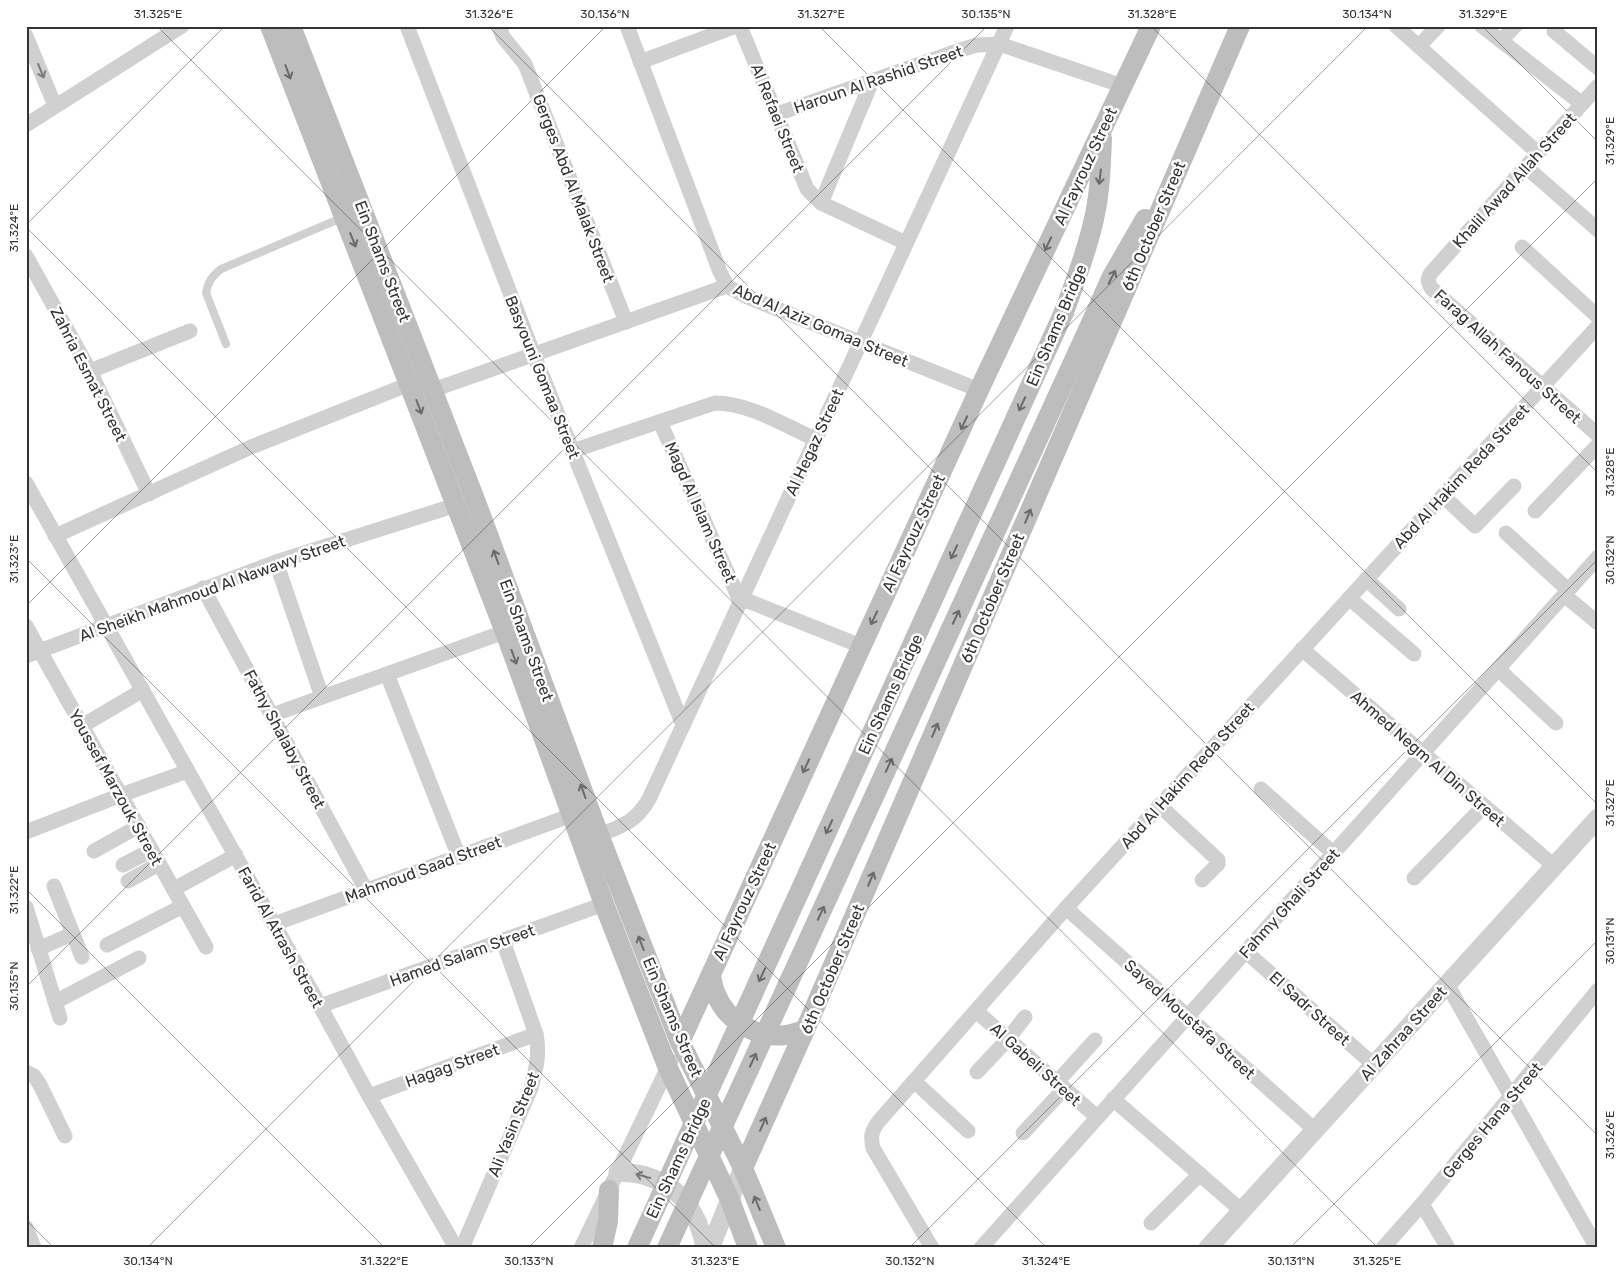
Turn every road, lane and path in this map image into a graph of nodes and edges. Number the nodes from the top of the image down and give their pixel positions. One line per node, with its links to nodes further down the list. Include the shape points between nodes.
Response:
1 (182, 26): 28 (street)
2 (270, 26): 36 (main road, Ein Shams Street, one-way to 36)
3 (291, 26): 51 (main road, Ein Shams Street)
4 (407, 26): 49 (street, Basyouni Gomaa Street)
5 (499, 26): 44 (street, Gerges Abd Al Malak Street, via 530,76)
6 (626, 26): 22 (street, Abd Al Aziz Gomaa Street)
7 (736, 26): 17 (street)
8 (740, 26): 29 (street, Al Refaei Street)
9 (1007, 26): 20 (street, Al Hegaz Street)
10 (1151, 26): 25 (main road, Al Fayrouz Street)
11 (1240, 26): 33 (main road, 6th October Street)
12 (1396, 26): 21 (street)
13 (1438, 26): 21 (street)
14 (1482, 26): 19 (street)
15 (1515, 26): 19 (street)
16 (1554, 31): 23 (street)
17 (697, 33): 22 (street)
18 (26, 36): 28 (street, one-way to 28)
19 (1501, 41): 27 (street)
20 (999, 44): 24 (street, Haroun Al Rashid Street, via 960,50); 25 (street, Haroun Al Rashid Street); 38 (street, Al Hegaz Street)
21 (1419, 46): 32 (street)
22 (640, 62): 42 (street, Abd Al Aziz Gomaa Street)
23 (1598, 68)
24 (872, 81): 29 (street, Haroun Al Rashid Street); 35 (street)
25 (1123, 86): 31 (main road, Al Fayrouz Street)
26 (1598, 86): 27 (street, Khalil Awad Allah Street)
27 (1582, 104): 32 (street, Khalil Awad Allah Street)
28 (55, 106): 30 (street)
29 (777, 114): 35 (street, Al Refaei Street, via 807,189)
30 (26, 125)
31 (1103, 129): 53 (main road, Al Fayrouz Street, one-way to 53); 171 (main road, Ein Shams Bridge, one-way to 171, bridge, via 1094,219 1064,312)
32 (1538, 154): 34 (street, Khalil Awad Allah Street)
33 (1179, 166): 138 (main road, 6th October Street, one-way to 33); 172 (main road, Ein Shams Bridge, one-way to 33, bridge, via 1111,278)
34 (1526, 167): 37 (street); 41 (street, Khalil Awad Allah Street)
35 (821, 203): 38 (street, Al Refaei Street)
36 (344, 217): 48 (lane, via 213,275 206,292); 51 (main road, Ein Shams Street, one-way to 51)
37 (1598, 230)
38 (906, 243): 47 (street, Al Hegaz Street)
39 (1522, 247): 43 (street)
40 (29, 265): 50 (street, Zahria Esmat Street)
41 (1431, 273): 52 (street, Farag Allah Fanous Street, via 1428,278 1432,289)
42 (727, 286): 44 (street); 47 (street, Abd Al Aziz Gomaa Street)
43 (1598, 317)
44 (626, 322): 49 (street)
45 (1598, 326): 52 (street, Abd Al Hakim Reda Street)
46 (190, 331): 50 (street)
47 (860, 343): 53 (street, Abd Al Aziz Gomaa Street); 56 (street, Al Hegaz Street)
48 (226, 344)
49 (534, 355): 51 (street); 58 (street, Basyouni Gomaa Street)
50 (90, 372): 61 (street, Zahria Esmat Street)
51 (424, 384): 61 (street, via 251,447); 63 (main road, Ein Shams Street, one-way to 63); 78 (main road, Ein Shams Street, one-way to 51)
52 (1544, 387): 55 (street, Farag Allah Fanous Street); 62 (street, Abd Al Hakim Reda Street)
53 (979, 390): 79 (main road, Al Fayrouz Street, one-way to 79)
54 (660, 422): 56 (street, via 715,404 728,403 743,406); 58 (street); 73 (street, Magd Al Islam Street)
55 (1598, 435)
56 (815, 439): 73 (street, Al Hegaz Street)
57 (1598, 445): 64 (street)
58 (572, 451): 89 (street, Basyouni Gomaa Street)
59 (26, 482): 66 (street, Farid Al Atrash Street)
60 (1514, 486): 62 (street, via 1475,526)
61 (149, 494): 66 (street)
62 (1443, 496): 69 (street, Abd Al Hakim Reda Street)
63 (456, 505): 68 (street, Al Sheikh Mahmoud Al Nawawy Street); 78 (main road, Ein Shams Street)
64 (1535, 511)
65 (1506, 533): 71 (street)
66 (55, 536): 77 (street, Farid Al Atrash Street)
67 (1598, 557): 71 (street, Fahmy Ghali Street)
68 (276, 562): 70 (street, Al Sheikh Mahmoud Al Nawawy Street); 86 (street)
69 (1366, 579): 72 (street, Abd Al Hakim Reda Street); 74 (street)
70 (203, 588): 77 (street, Al Sheikh Mahmoud Al Nawawy Street); 87 (street, Fathy Shalaby Street)
71 (1566, 592): 75 (street); 83 (street, Fahmy Ghali Street)
72 (1349, 598): 80 (street, Abd Al Hakim Reda Street); 82 (street)
73 (742, 601): 79 (street); 89 (street, Al Hegaz Street)
74 (1399, 609)
75 (1598, 623)
76 (26, 626): 81 (street, Youssef Marzouk Street)
77 (107, 626): 81 (street, Al Sheikh Mahmoud Al Nawawy Street); 85 (street, Farid Al Atrash Street)
78 (513, 629): 84 (street); 97 (main road, Ein Shams Street, one-way to 97); 101 (main road, Ein Shams Street, one-way to 78)
79 (861, 646): 129 (main road, Al Fayrouz Street, one-way to 129)
80 (1302, 649): 91 (street, Ahmed Negm Al Din Street); 95 (street, Abd Al Hakim Reda Street)
81 (33, 654): 90 (street, Youssef Marzouk Street)
82 (1414, 654)
83 (1498, 669): 88 (street); 91 (street, Fahmy Ghali Street)
84 (387, 674): 86 (street); 106 (street)
85 (142, 690): 90 (street); 92 (street, Farid Al Atrash Street)
86 (322, 697): 87 (street)
87 (272, 715): 115 (street, Fathy Shalaby Street)
88 (1556, 724)
89 (683, 725): 101 (street, Al Hegaz Street, via 642,812 628,824)
90 (82, 726): 94 (street, Youssef Marzouk Street)
91 (1423, 753): 96 (street, Ahmed Negm Al Din Street); 104 (street, Fahmy Ghali Street)
92 (188, 771): 94 (street); 105 (street, Farid Al Atrash Street)
93 (1261, 789): 104 (street)
94 (121, 795): 99 (street, Youssef Marzouk Street); 100 (street)
95 (1160, 805): 111 (street, via 1218,860); 119 (street, Abd Al Hakim Reda Street)
96 (1484, 806): 109 (street, Ahmed Negm Al Din Street); 110 (street)
97 (572, 815): 106 (street, Mahmoud Saad Street); 116 (main road, Ein Shams Street)
98 (1598, 818): 109 (street, Al Zahraa Street)
99 (139, 826): 102 (street, Youssef Marzouk Street); 103 (street)
100 (26, 832)
101 (599, 836): 142 (main road, Ein Shams Street, one-way to 101)
102 (152, 850): 107 (street, Youssef Marzouk Street); 108 (street)
103 (94, 851)
104 (1333, 853): 126 (street, Fahmy Ghali Street)
105 (236, 855): 114 (street); 120 (street, Farid Al Atrash Street)
106 (459, 857): 115 (street, Mahmoud Saad Street)
107 (160, 864): 112 (street); 114 (street, Youssef Marzouk Street)
108 (123, 865)
109 (1554, 866): 130 (street, Al Zahraa Street)
110 (1414, 878)
111 (1202, 880)
112 (128, 881)
113 (54, 886): 121 (street)
114 (174, 889): 117 (street, Youssef Marzouk Street)
115 (366, 890): 120 (street, Mahmoud Saad Street)
116 (604, 904): 122 (street, Hamed Salam Street); 144 (main road, Ein Shams Street)
117 (183, 906): 124 (street); 125 (street, Youssef Marzouk Street)
118 (26, 907): 123 (street)
119 (1066, 908): 134 (street, Abd Al Hakim Reda Street); 135 (street, Sayed Moustafa Street)
120 (274, 924): 133 (street, Farid Al Atrash Street)
121 (72, 934): 123 (street); 127 (street)
122 (503, 941): 133 (street, Hamed Salam Street); 139 (street, Ali Yasin Street)
123 (33, 945): 132 (street)
124 (107, 945)
125 (206, 947)
126 (1245, 951): 135 (street, Fahmy Ghali Street); 143 (street, El Sadr Street)
127 (82, 957)
128 (139, 958): 132 (street)
129 (711, 975): 138 (main road, via 716,995 728,1013 744,1026 763,1034 778,1035); 142 (main road, Al Fayrouz Street)
130 (1447, 984): 143 (street, Al Zahraa Street); 150 (street)
131 (1598, 990): 150 (street, Gerges Hana Street)
132 (55, 1002): 137 (street)
133 (320, 1006): 149 (street, Farid Al Atrash Street)
134 (976, 1010): 140 (street, Al Gabeli Street); 147 (street, Abd Al Hakim Reda Street)
135 (1187, 1016): 151 (street, Fahmy Ghali Street); 153 (street, Sayed Moustafa Street)
136 (1025, 1017): 140 (street)
137 (60, 1018)
138 (805, 1030): 157 (main road, 6th October Street, one-way to 138)
139 (536, 1034): 149 (street, Hagag Street); 168 (street, Ali Yasin Street, via 539,1048 531,1088)
140 (1008, 1039): 146 (street); 148 (street, Al Gabeli Street)
141 (1095, 1040): 148 (street)
142 (680, 1042): 144 (street); 157 (main road, Ein Shams Street)
143 (1374, 1065): 153 (street, Al Zahraa Street)
144 (668, 1068): 158 (street); 161 (main road, Ein Shams Street)
145 (26, 1072): 156 (street, via 39,1083)
146 (976, 1072)
147 (914, 1081): 154 (street); 177 (street, Abd Al Hakim Reda Street, via 872,1130 871,1139 873,1148)
148 (1061, 1086): 152 (street, Al Gabeli Street); 155 (street)
149 (369, 1096): 167 (street, Farid Al Atrash Street)
150 (1512, 1096): 162 (street, Gerges Hana Street); 182 (street)
151 (1113, 1099): 152 (street, Fahmy Ghali Street); 159 (street)
152 (1097, 1118): 178 (street, Fahmy Ghali Street)
153 (1315, 1130): 163 (street, Al Zahraa Street)
154 (968, 1131)
155 (1023, 1133)
156 (65, 1136)
157 (743, 1168): 161 (street); 176 (main road, Ein Shams Street, one-way to 157)
158 (618, 1172): 160 (street); 173 (street, one-way to 158, via 702,1230 689,1206 670,1187 645,1175)
159 (1200, 1174): 163 (street); 164 (street)
160 (609, 1190): 169 (street); 170 (main road, via 608,1221)
161 (730, 1200): 174 (street); 175 (main road, Ein Shams Street)
162 (1422, 1204): 180 (street, Gerges Hana Street); 181 (street)
163 (1242, 1211): 179 (street, Al Zahraa Street)
164 (1151, 1223)
165 (26, 1227): 166 (street)
166 (34, 1248)
167 (456, 1248)
168 (462, 1248)
169 (581, 1248)
170 (602, 1248)
171 (637, 1248)
172 (667, 1248)
173 (705, 1248)
174 (710, 1248)
175 (748, 1248)
176 (776, 1248)
177 (932, 1248)
178 (980, 1248)
179 (1208, 1248)
180 (1383, 1248)
181 (1448, 1248)
182 (1597, 1248)

